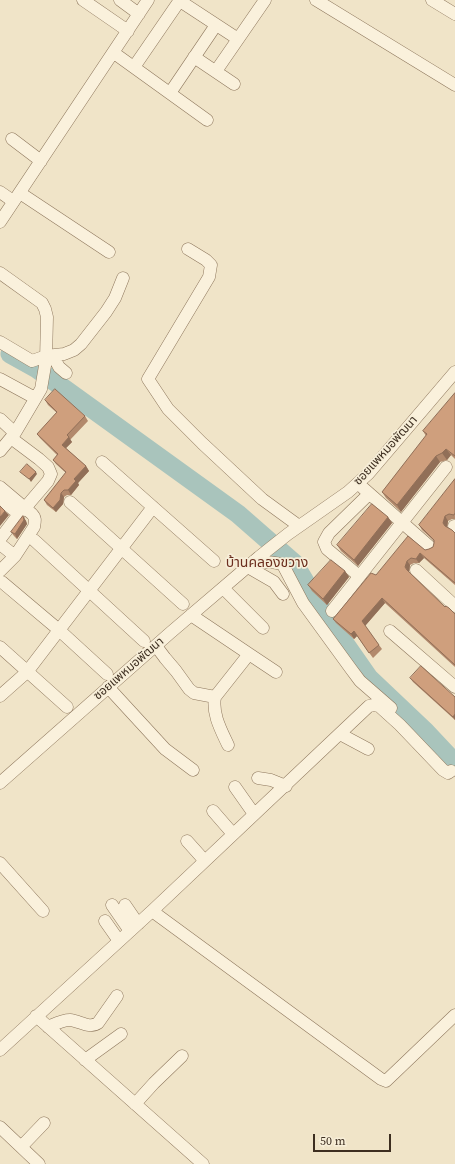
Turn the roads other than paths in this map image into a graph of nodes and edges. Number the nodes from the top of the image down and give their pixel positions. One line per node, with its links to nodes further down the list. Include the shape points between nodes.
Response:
1 (83, 0): 11 (street)
2 (120, 0): 8 (street)
3 (148, 0): 8 (street)
4 (180, 0): 10 (street); 15 (street)
5 (316, 0): 18 (street)
6 (432, 0): 9 (street)
7 (262, 1): 12 (street)
8 (139, 14): 11 (street)
9 (455, 14)
10 (216, 24): 12 (street); 14 (street)
11 (128, 31): 13 (street)
12 (238, 39): 16 (street)
13 (114, 53): 15 (street); 22 (street)
14 (194, 57): 16 (street); 19 (street)
15 (134, 67): 19 (street)
16 (216, 72): 17 (street)
17 (234, 84)
18 (455, 85)
19 (170, 93): 20 (street)
20 (207, 120)
21 (12, 139): 22 (street)
22 (41, 161): 24 (street)
23 (0, 192): 24 (street)
24 (17, 197): 25 (street); 27 (street)
25 (0, 222)
26 (188, 249): 49 (street, via 211,266 209,277 148,379 168,409 262,499)
27 (109, 252)
28 (0, 273): 31 (street, via 42,303 45,308)
29 (123, 278): 31 (street, via 116,298 82,344 74,350)
30 (0, 342): 31 (street, via 32,361)
31 (48, 357): 32 (street); 35 (street)
32 (66, 374)
33 (0, 379): 35 (street)
34 (453, 379): 41 (street, ซอยแพหมอพัฒนา)
35 (38, 393): 37 (street)
36 (0, 419): 37 (street)
37 (13, 436): 38 (street); 47 (street, via 48,467 51,474)
38 (0, 451)
39 (102, 462): 46 (street)
40 (446, 467): 48 (street)
41 (358, 484): 43 (street); 49 (street, ซอยแพหมอพัฒนา)
42 (0, 487): 47 (street)
43 (369, 494): 48 (street); 59 (street, via 329,533 324,542 327,549)
44 (0, 499): 50 (street, via 19,514)
45 (70, 502): 54 (street)
46 (154, 507): 54 (street); 55 (street)
47 (25, 508): 57 (street, via 35,518 34,527)
48 (402, 522): 53 (street); 59 (street)
49 (299, 526): 56 (street, ซอยแพหมอพัฒนา)
50 (0, 539)
51 (34, 540): 61 (street)
52 (0, 544): 57 (street)
53 (430, 547)
54 (121, 549): 61 (street); 63 (street)
55 (214, 561)
56 (254, 562): 60 (street, ซอยแพหมอพัฒนา); 62 (street); 86 (street, via 283,564 303,603 356,676 426,741 432,753)
57 (5, 566): 68 (street)
58 (416, 570): 64 (street)
59 (359, 576): 65 (street)
60 (223, 588): 66 (street, ซอยแพหมอพัฒนา); 67 (street)
61 (89, 590): 68 (street); 70 (street)
62 (283, 594)
63 (183, 604)
64 (455, 606)
65 (332, 611)
66 (191, 615): 71 (street, ซอยแพหมอพัฒนา); 73 (street)
67 (263, 628)
68 (59, 630): 74 (street); 76 (street)
69 (390, 632): 78 (street)
70 (144, 640)
71 (156, 646): 77 (street, ซอยแพหมอพัฒนา); 80 (street, via 194,693)
72 (0, 647): 74 (street)
73 (249, 654): 75 (street); 80 (street)
74 (27, 672): 79 (street); 81 (street)
75 (276, 672)
76 (106, 674)
77 (108, 687): 85 (street, via 165,749); 88 (street, ซอยแพหมอพัฒนา)
78 (455, 688)
79 (0, 696)
80 (215, 697): 83 (street, via 217,719)
81 (67, 708)
82 (340, 734): 84 (street); 86 (street, via 369,706 379,706 443,770); 89 (street)
83 (228, 745)
84 (368, 749)
85 (193, 770)
86 (453, 773)
87 (258, 778): 89 (street)
88 (0, 783)
89 (286, 786): 92 (street)
90 (235, 787): 92 (street)
91 (213, 811): 93 (street)
92 (254, 814): 93 (street)
93 (233, 834): 95 (street)
94 (187, 841): 95 (street)
95 (204, 860): 100 (street)
96 (0, 864): 99 (street)
97 (112, 905): 102 (street)
98 (126, 905): 102 (street)
99 (43, 911)
100 (152, 911): 102 (street); 106 (street, via 386,1081)
101 (105, 921): 103 (street)
102 (134, 927): 103 (street)
103 (119, 941): 105 (street)
104 (117, 996): 107 (street, via 94,1025 71,1020)
105 (36, 1016): 107 (street); 109 (street)
106 (455, 1016)
107 (48, 1027): 111 (street)
108 (121, 1034): 111 (street)
109 (0, 1050)
110 (182, 1056): 112 (street)
111 (85, 1060): 112 (street)
112 (135, 1104): 117 (street)
113 (44, 1124): 115 (street)
114 (0, 1127): 115 (street)
115 (21, 1147): 116 (street)
116 (39, 1164)
117 (203, 1164)

